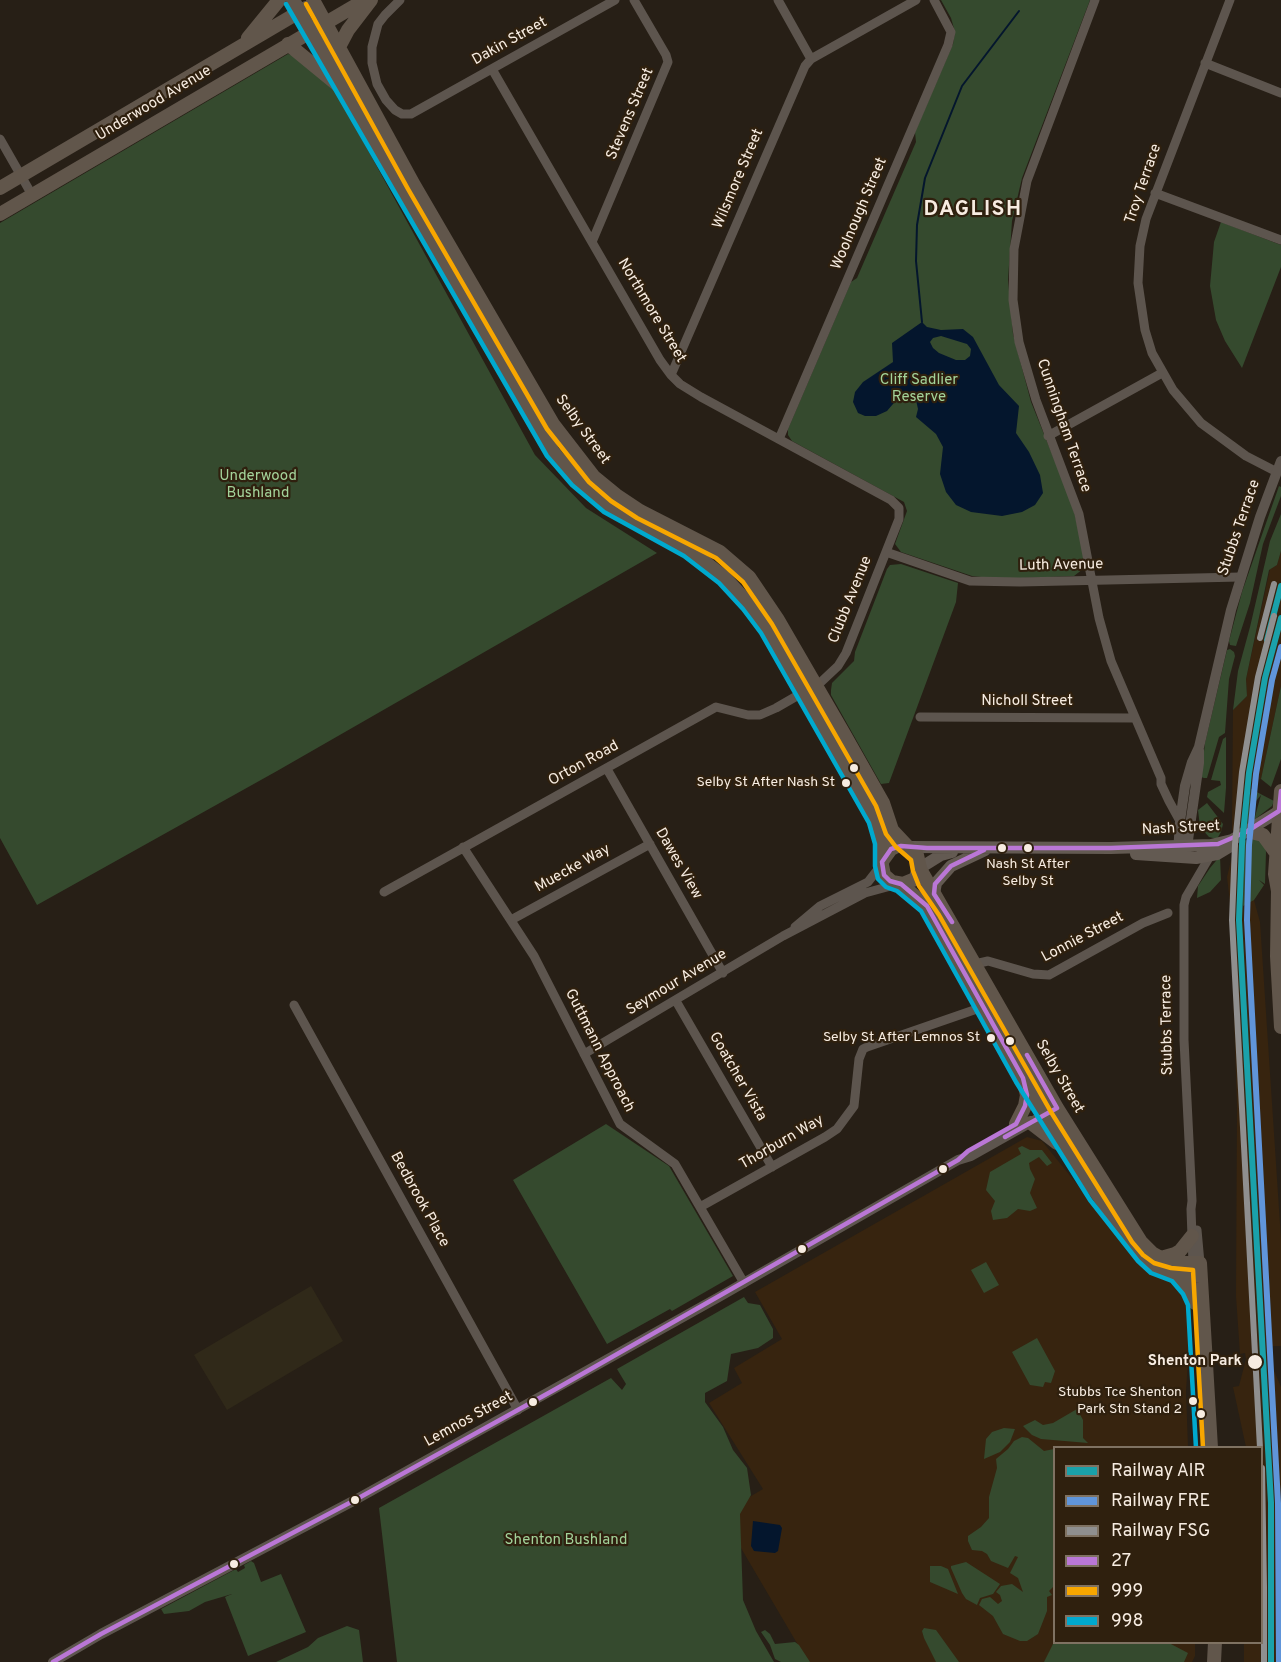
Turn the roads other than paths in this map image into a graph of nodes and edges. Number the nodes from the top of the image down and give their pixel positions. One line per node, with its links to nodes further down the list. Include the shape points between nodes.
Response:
1 (279, 0): 18 (main road)
2 (365, 0): 14 (main road, Underwood Avenue)
3 (371, 0): 17 (main road)
4 (400, 0): 21 (street, Dakin Street, via 378,24 372,47 377,84 395,110 402,114 421,110)
5 (615, 0): 21 (street, Dakin Street)
6 (634, 0): 33 (street, Stevens Street, via 668,63)
7 (778, 0): 19 (street)
8 (916, 0): 19 (street)
9 (934, 0): 39 (street, Woolnough Street, via 951,32 948,45)
10 (1095, 0): 38 (street, Cunningham Terrace, via 1027,181 1014,249 1012,281 1018,336)
11 (1230, 0): 20 (street, Troy Terrace)
12 (315, 1): 13 (main road, Underwood Avenue); 14 (main road, Selby Street)
13 (296, 6): 15 (main road); 18 (main road, Underwood Avenue)
14 (325, 23): 15 (main road, Underwood Avenue); 17 (main road, Selby Street)
15 (310, 31): 16 (main road, Underwood Avenue); 22 (main road)
16 (288, 44): 22 (main road); 30 (main road, Underwood Avenue)
17 (339, 47): 25 (main road, Selby Street)
18 (238, 49): 27 (main road, Underwood Avenue)
19 (811, 59): 37 (street, Wilsmore Street, via 796,82)
20 (1206, 63): 23 (street); 29 (street, Troy Terrace)
21 (492, 69): 33 (street, Northmore Street)
22 (344, 90): 26 (main road)
23 (1281, 93)
24 (0, 139): 27 (street)
25 (403, 164): 26 (main road); 34 (main road, Selby Street)
26 (390, 171): 35 (main road)
27 (21, 176): 28 (main road, Underwood Avenue); 30 (street)
28 (0, 188)
29 (1155, 193): 32 (street); 36 (street, Troy Terrace, via 1140,246 1138,284 1145,330)
30 (32, 195): 31 (main road, Underwood Avenue)
31 (0, 214)
32 (1281, 240)
33 (592, 242): 37 (street, Northmore Street)
34 (484, 306): 35 (main road); 44 (main road, Selby Street, via 553,424 594,477 640,511 720,552)
35 (472, 313): 47 (main road, via 553,452 577,480 609,506 688,550)
36 (1162, 373): 38 (street); 41 (street, Troy Terrace, via 1201,423 1246,456)
37 (671, 375): 39 (street, Northmore Street, via 701,397)
38 (1048, 436): 46 (street, Cunningham Terrace, via 1079,514)
39 (779, 439): 42 (street, Northmore Street)
40 (1281, 461): 41 (street, Stubbs Terrace)
41 (1277, 472): 45 (street, Stubbs Terrace)
42 (896, 504): 43 (street, Clubb Avenue, via 899,519)
43 (886, 552): 46 (street, Luth Avenue, via 970,580); 48 (street, Clubb Avenue, via 846,654)
44 (749, 577): 47 (main road); 48 (main road, Selby Street)
45 (1240, 578): 46 (street, Luth Avenue); 55 (street, Stubbs Terrace, via 1199,747 1185,786)
46 (1092, 579): 51 (street, Cunningham Terrace, via 1104,639)
47 (737, 590): 49 (main road, via 767,629)
48 (816, 685): 49 (street, Clubb Avenue); 59 (main road, Selby Street, via 883,803 892,830)
49 (803, 692): 52 (street, Orton Road, via 760,715 716,707); 64 (main road, via 876,820 883,843)
50 (920, 717): 51 (street, Nicholl Street)
51 (1134, 718): 55 (street, Cunningham Terrace, via 1161,784)
52 (607, 769): 57 (street, Dawes View); 58 (street, Orton Road)
53 (1281, 791): 54 (main road)
54 (1280, 815): 56 (main road, Nash Street); 61 (main road, Nash Street); 63 (main road)
55 (1185, 823): 61 (street); 62 (street, Stubbs Terrace)
56 (1254, 833): 61 (main road, Nash Street); 63 (main road, via 1263,835)
57 (650, 844): 73 (street, Muecke Way); 76 (street, Dawes View)
58 (463, 847): 69 (street, Orton Road); 73 (street, Guttmann Approach)
59 (908, 847): 60 (main road, Nash Street); 64 (main road, via 893,848); 65 (main road, via 918,856)
60 (989, 848): 62 (main road, Nash Street); 65 (main road, Nash Street, via 944,854); 70 (main road, via 951,866 935,884)
61 (1208, 851): 62 (main road, Nash Street); 71 (street, Stubbs Terrace)
62 (1182, 852)
63 (1276, 854): 68 (main road, via 1275,874)
64 (882, 862): 66 (main road, via 886,877); 74 (street, Seymour Avenue, via 868,882 820,906)
65 (920, 869): 66 (main road, via 912,881); 70 (main road, Selby Street)
66 (899, 884): 74 (street, Seymour Avenue, via 861,895); 81 (main road, Selby Street, via 927,906)
67 (1184, 886): 71 (street)
68 (1280, 886): 77 (main road)
69 (384, 892)
70 (934, 894): 75 (main road, Selby Street)
71 (1184, 905): 91 (street, Stubbs Terrace, via 1185,1062)
72 (1168, 913): 75 (street, Lonnie Street, via 1049,975 988,961)
73 (511, 920): 83 (street, Guttmann Approach)
74 (783, 936): 76 (street, Seymour Avenue)
75 (975, 964): 78 (main road, Selby Street)
76 (723, 973): 79 (street, Seymour Avenue)
77 (1280, 987): 82 (main road)
78 (994, 998): 81 (street, Thorburn Way); 85 (main road, Selby Street)
79 (676, 1001): 83 (street, Seymour Avenue); 90 (street, Goatcher Vista)
80 (294, 1005): 99 (street, Bedbrook Place)
81 (982, 1005): 84 (main road, Selby Street); 90 (street, Thorburn Way, via 867,1047 860,1054 854,1106 837,1129)
82 (1281, 1027)
83 (584, 1054): 92 (street, Guttmann Approach, via 621,1127 675,1164)
84 (1023, 1078): 85 (main road, Selby Street); 87 (main road, via 1027,1095)
85 (1050, 1108): 86 (street, Lemnos Street); 87 (street, Lemnos Street); 89 (main road, Selby Street); 94 (main road, Selby Street, via 1138,1238)
86 (1031, 1123): 88 (street, Lemnos Street); 89 (main road, via 1053,1138)
87 (1016, 1124): 88 (street, Lemnos Street)
88 (958, 1160): 97 (street, Lemnos Street)
89 (1073, 1160): 96 (main road, Selby Street, via 1143,1256)
90 (772, 1167): 92 (street, Thorburn Way)
91 (1192, 1201): 93 (street, Stubbs Terrace); 95 (street, Stubbs Terrace, via 1196,1210)
92 (700, 1207): 97 (street, Guttmann Approach)
93 (1192, 1236): 94 (main road, via 1180,1251); 95 (street, Stubbs Terrace)
94 (1161, 1257): 95 (main road, Selby Street)
95 (1197, 1270): 96 (main road, Selby Street); 98 (main road, Stubbs Terrace); 101 (main road, Stubbs Terrace)
96 (1177, 1275): 98 (main road)
97 (744, 1283): 99 (street, Lemnos Street)
98 (1195, 1303): 100 (main road, Stubbs Terrace)
99 (518, 1410): 104 (street, Lemnos Street)
100 (1204, 1446)
101 (1211, 1446)
102 (1215, 1644): 105 (main road)
103 (1221, 1644): 106 (main road)
104 (53, 1662)
105 (1214, 1662)
106 (1220, 1662)

